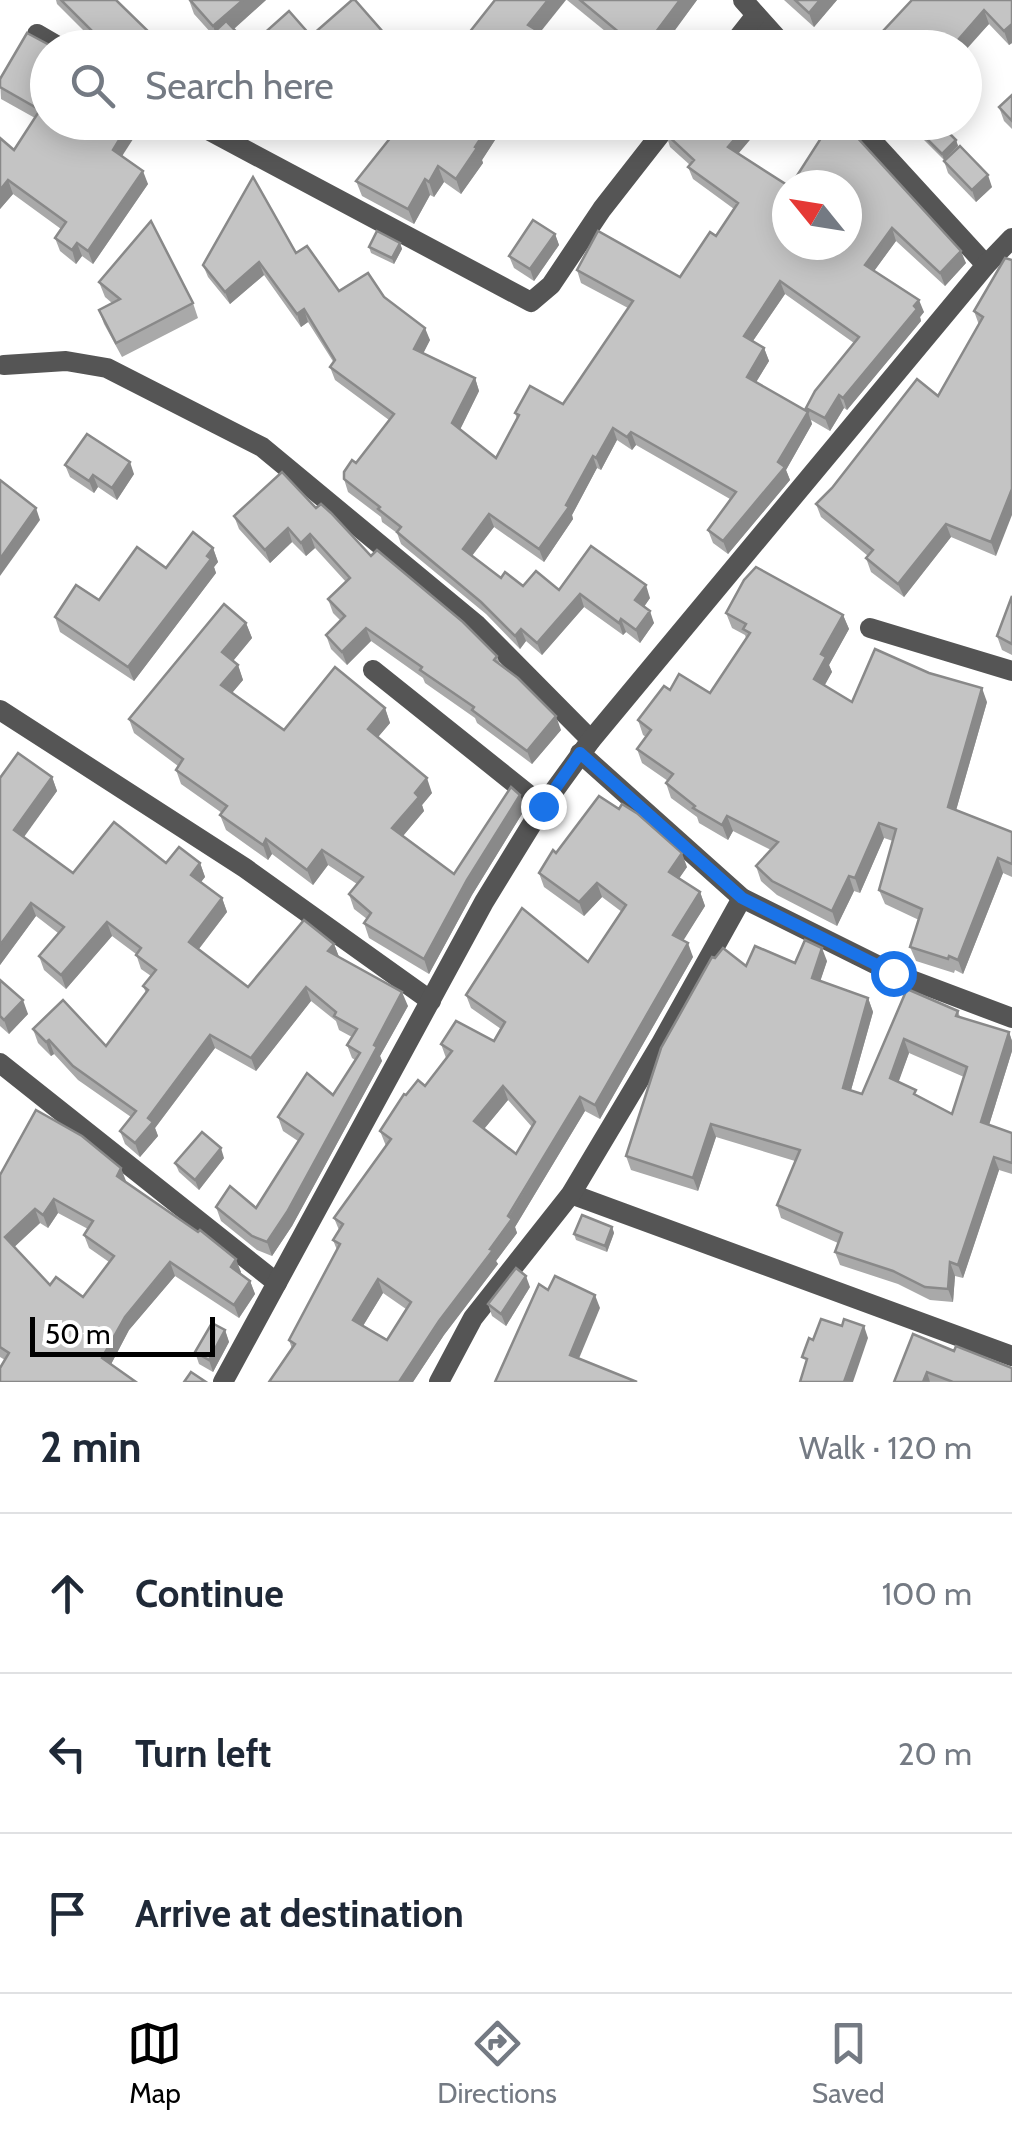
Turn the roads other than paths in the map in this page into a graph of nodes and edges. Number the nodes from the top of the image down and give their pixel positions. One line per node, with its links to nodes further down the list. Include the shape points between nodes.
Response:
1 (750, 8): 2 (street)
2 (770, 30)
3 (227, 140): 4 (street, via 531,302)
4 (656, 140)
5 (871, 140): 7 (street)
6 (1012, 238): 7 (street)
7 (986, 265): 13 (street)
8 (4, 365): 13 (street, via 66,360 108,368 262,448 477,625)
9 (870, 628): 11 (street)
10 (373, 670): 14 (street)
11 (1012, 671)
12 (0, 710): 16 (street, via 245,868)
13 (586, 746): 14 (street); 15 (street)
14 (543, 806): 16 (street)
15 (742, 898): 17 (street, via 893,973); 19 (street)
16 (431, 1000): 20 (street)
17 (1012, 1018)
18 (0, 1063): 20 (street)
19 (571, 1194): 21 (street); 23 (street, via 474,1318)
20 (277, 1283): 22 (street)
21 (1012, 1356)
22 (222, 1382)
23 (439, 1382)

